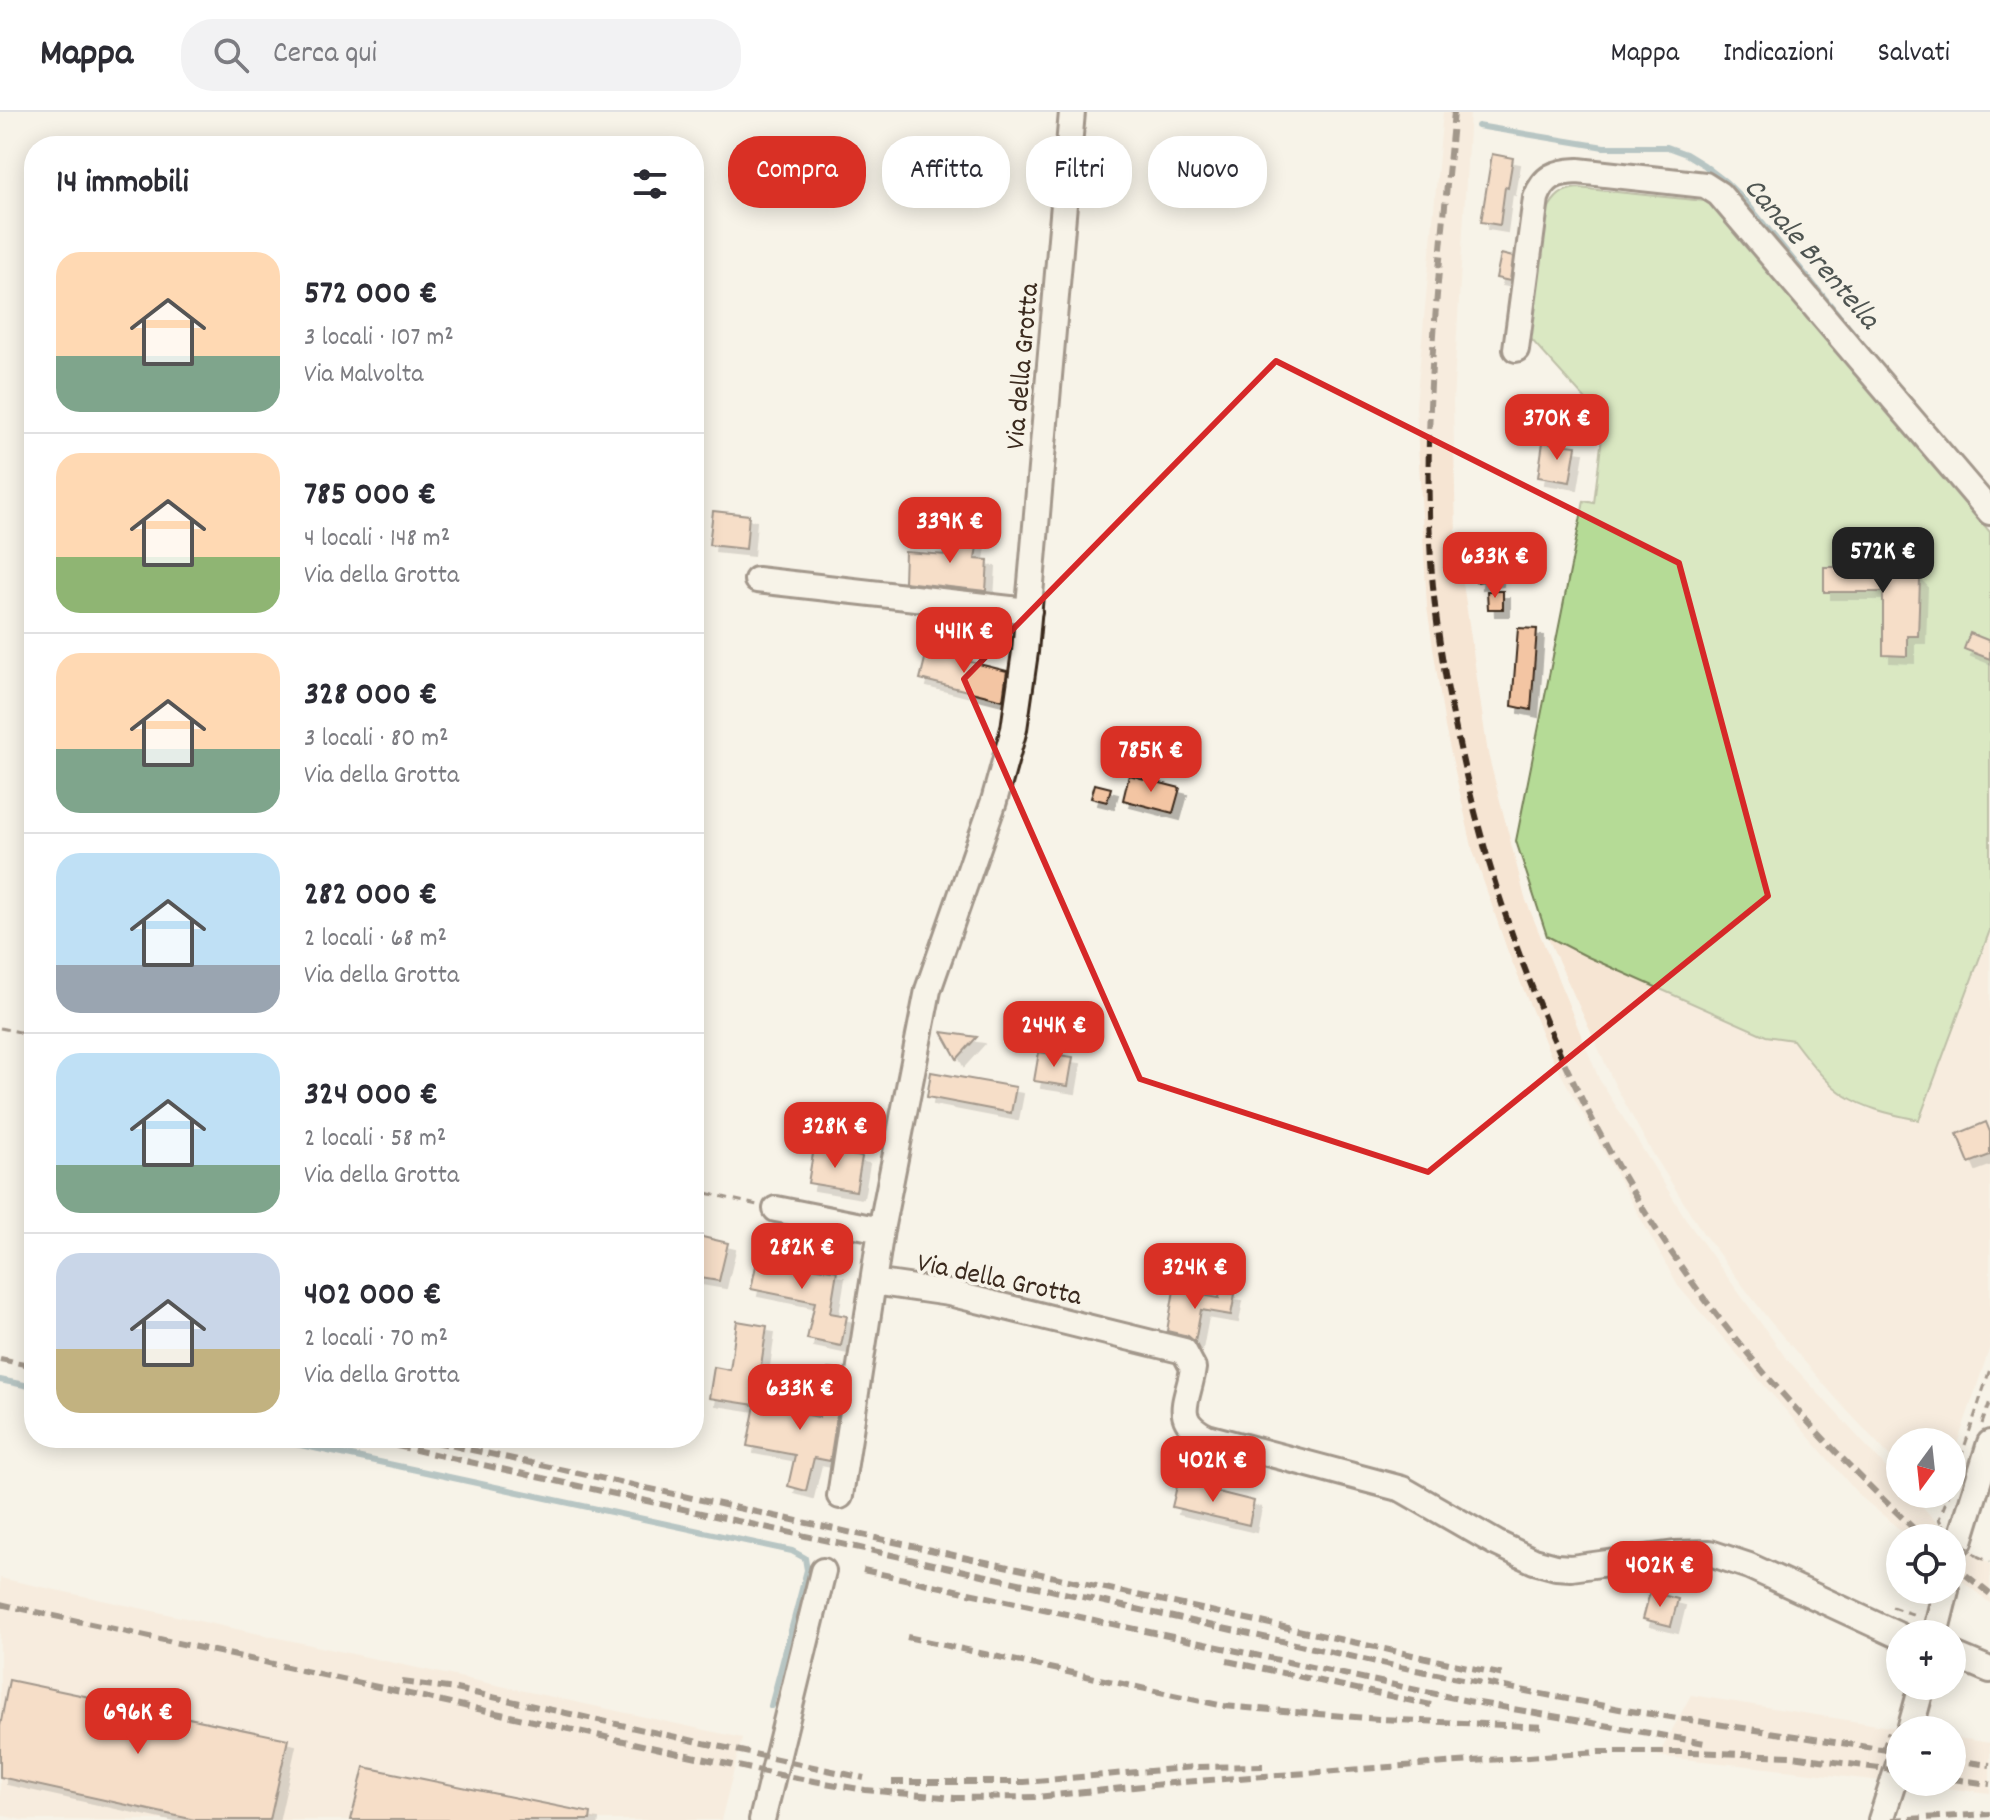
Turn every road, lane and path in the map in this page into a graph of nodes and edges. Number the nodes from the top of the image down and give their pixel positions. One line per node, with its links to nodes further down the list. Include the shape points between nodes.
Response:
1 (1072, 112): 5 (street, Via della Grotta)
2 (1516, 349): 3 (street, via 1536,198 1549,177 1578,171 1705,185 1719,194)
3 (1990, 512)
4 (757, 580): 5 (street)
5 (1029, 611): 10 (street, Via della Grotta, via 1014,729 928,990)
6 (0, 1028): 7 (path)
7 (24, 1033)
8 (704, 1192): 9 (path)
9 (776, 1209): 10 (street)
10 (881, 1230): 11 (street, Via della Grotta)
11 (873, 1282): 15 (street, Via della Grotta); 20 (street, Via della Grotta, via 949,1293 1184,1351 1193,1368 1184,1405 1191,1429 1402,1489 1534,1561 1571,1568 1710,1553)
12 (1990, 1369): 13 (path)
13 (1966, 1442)
14 (1990, 1443): 16 (street)
15 (840, 1496)
16 (1965, 1524)
17 (1966, 1545): 18 (path)
18 (1990, 1562)
19 (823, 1571): 24 (street)
20 (1886, 1630)
21 (1966, 1660): 22 (street)
22 (1990, 1670)
23 (1889, 1796): 25 (street)
24 (762, 1820)
25 (1881, 1820)

